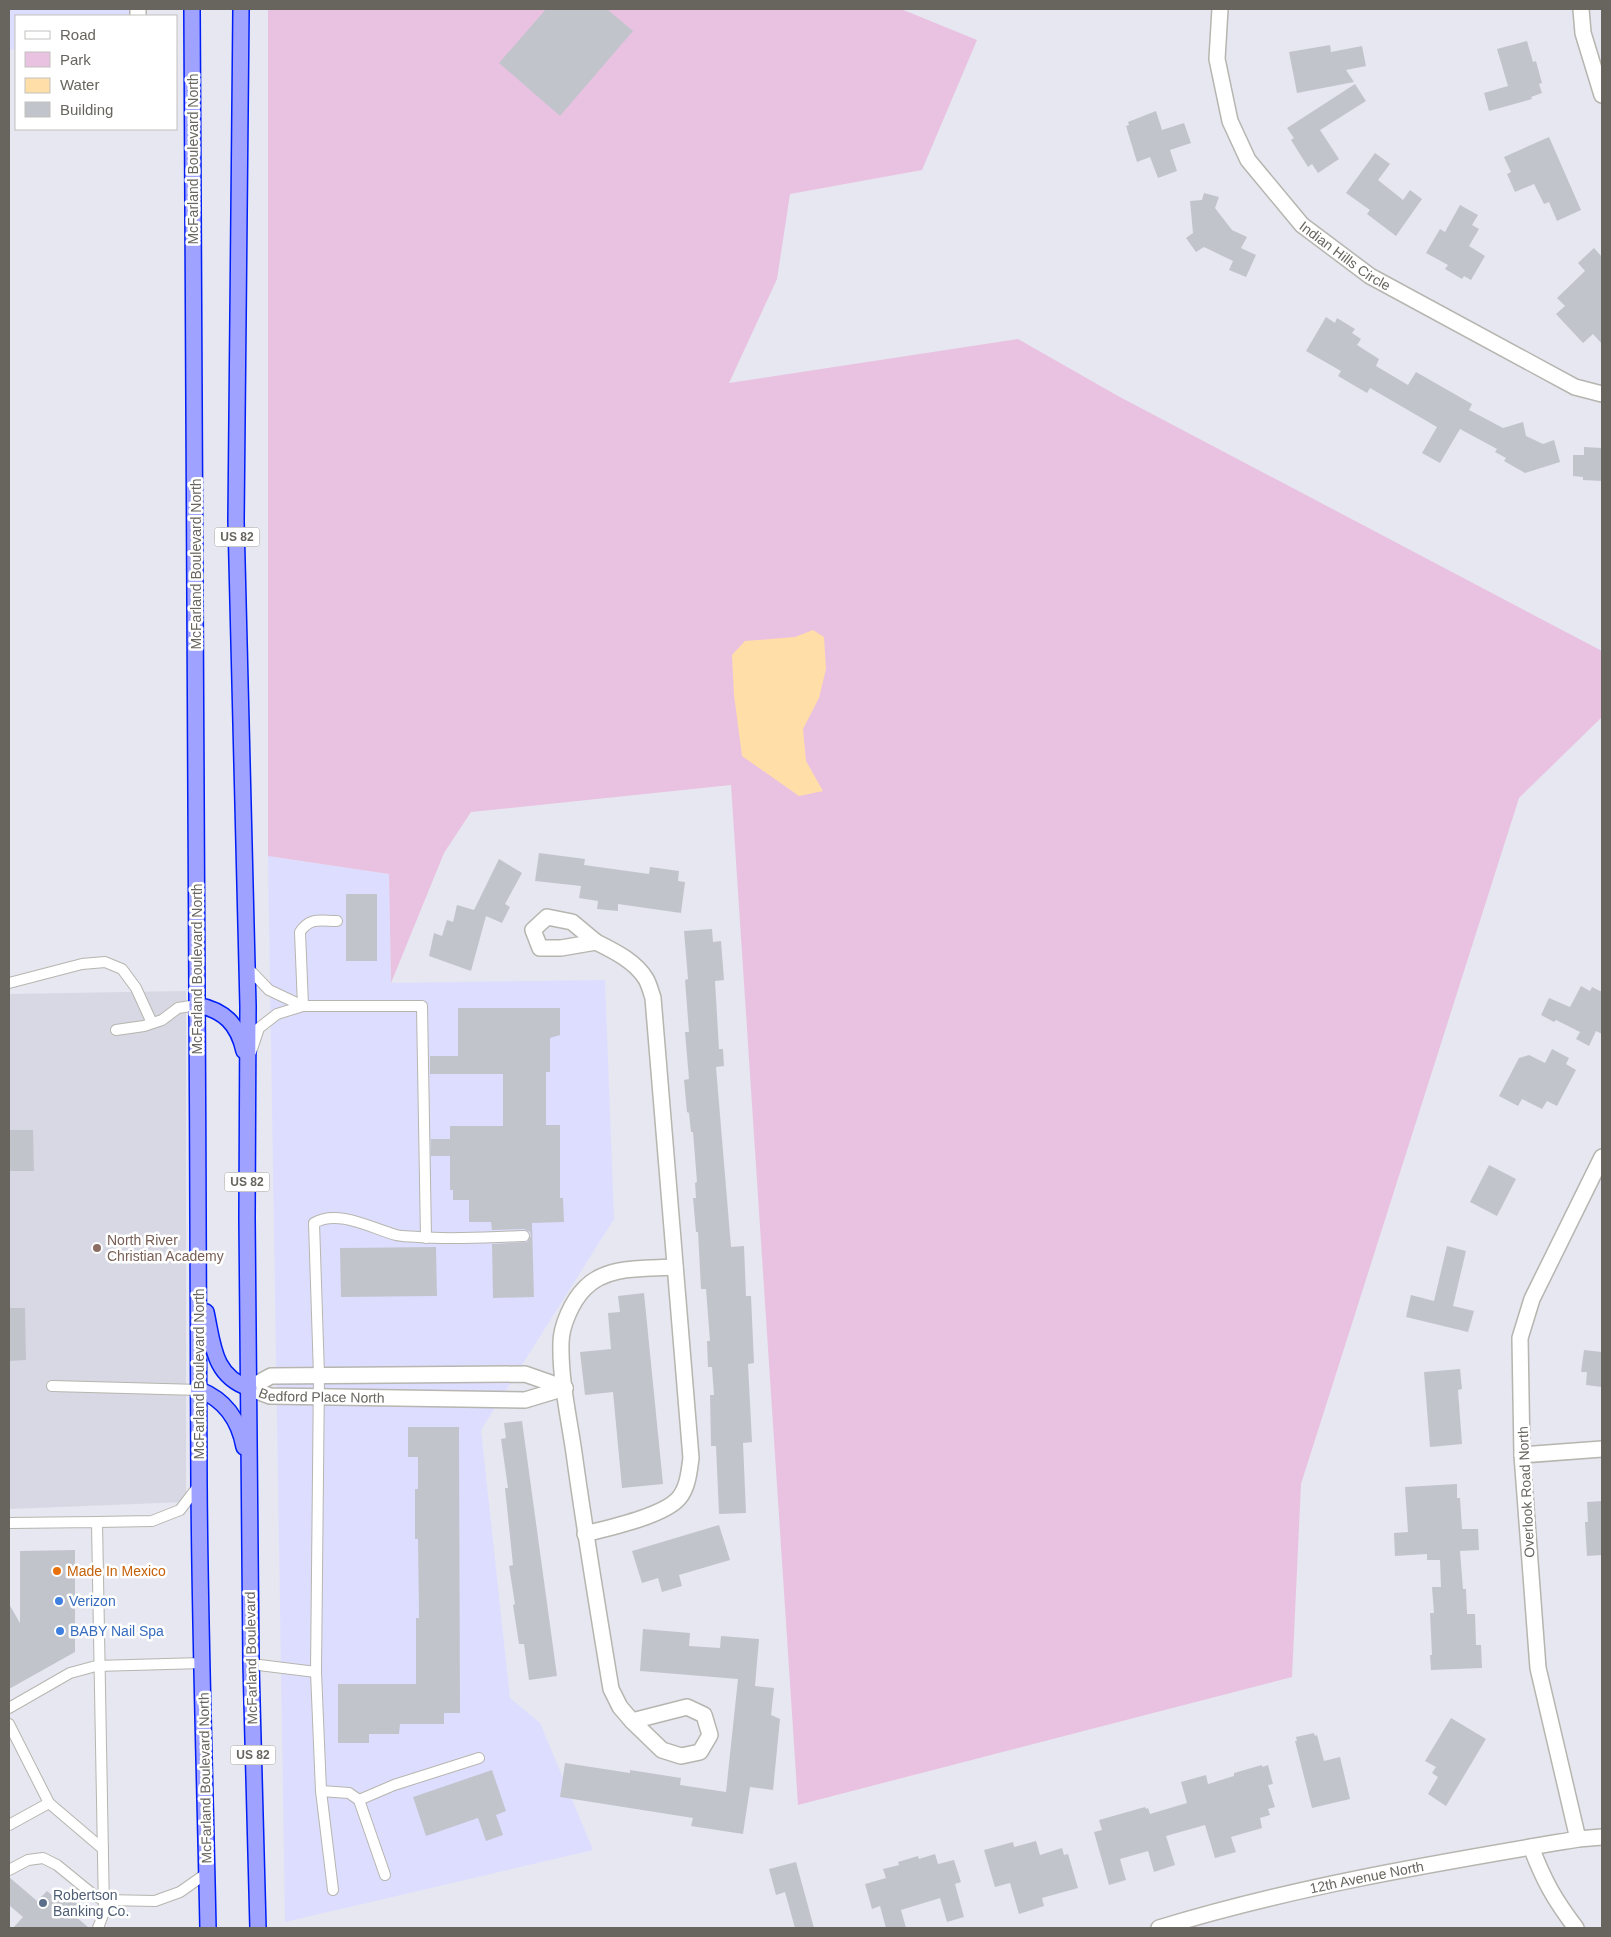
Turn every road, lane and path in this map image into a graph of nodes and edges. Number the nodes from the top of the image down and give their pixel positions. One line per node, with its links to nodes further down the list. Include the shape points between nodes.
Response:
1 (192, 9): 11 (highway, McFarland Boulevard North / US 82)
2 (241, 9): 9 (highway, US 82, via 236,521)
3 (1220, 9): 6 (street, Indian Hills Circle, via 1217,59 1230,121 1248,160 1302,225 1370,276 1575,387)
4 (1581, 9): 5 (street, via 1583,33)
5 (1602, 95)
6 (1602, 394)
7 (337, 921): 12 (lane, via 313,921 300,932)
8 (596, 942): 19 (street, via 634,964 647,980 652,998)
9 (246, 967): 12 (lane, via 269,990); 15 (highway, US 82)
10 (9, 983): 13 (lane, via 82,964 105,962 122,969 136,988)
11 (197, 1005): 13 (lane, via 178,1008); 15 (highway, via 212,1008 230,1021 242,1040); 20 (highway, McFarland Boulevard North / US 82)
12 (303, 1006): 15 (lane, via 277,1014 259,1028); 18 (lane, via 422,1006)
13 (152, 1023): 14 (lane)
14 (116, 1030)
15 (248, 1064): 23 (highway, US 82)
16 (1602, 1157): 28 (street, Overlook Road North, via 1532,1299 1520,1338)
17 (524, 1236): 18 (lane)
18 (426, 1238): 21 (lane, via 397,1235 338,1218 314,1223)
19 (674, 1267): 24 (street, via 602,1275 584,1289 572,1306 561,1342); 33 (street, via 690,1458 688,1480 678,1498 662,1510)
20 (199, 1279): 23 (highway, via 217,1361 229,1378); 25 (highway, McFarland Boulevard North / US 82)
21 (319, 1375): 23 (street, Bedford Place North, via 271,1376); 24 (street, Bedford Place North, via 526,1374); 26 (lane)
22 (52, 1386): 25 (lane)
23 (249, 1388): 26 (street, Bedford Place North, via 270,1396); 29 (highway, US 82)
24 (565, 1388): 26 (street, Bedford Place North, via 525,1400); 33 (street)
25 (200, 1390): 29 (highway, via 220,1401 234,1418); 30 (highway, McFarland Boulevard North / US 82)
26 (318, 1396): 37 (lane)
27 (1602, 1449): 28 (street)
28 (1522, 1455): 47 (street, Overlook Road North, via 1538,1668)
29 (250, 1478): 35 (highway, McFarland Boulevard / US 82)
30 (199, 1484): 31 (lane, via 180,1510 152,1521); 34 (highway, McFarland Boulevard North / US 82)
31 (96, 1522): 32 (lane); 36 (lane)
32 (9, 1523)
33 (585, 1534): 39 (street, via 611,1689)
34 (202, 1663): 36 (lane); 51 (highway, McFarland Boulevard North / US 82)
35 (250, 1664): 37 (lane); 57 (highway, McFarland Boulevard / US 82)
36 (99, 1666): 38 (lane, via 70,1673); 49 (lane)
37 (316, 1672): 42 (lane)
38 (9, 1708)
39 (632, 1722): 39 (street, via 662,1750 681,1756 700,1752 710,1735 704,1715 687,1706)
40 (9, 1724): 44 (lane)
41 (479, 1758): 43 (lane, via 394,1785)
42 (320, 1792): 43 (lane, via 349,1793); 53 (lane)
43 (359, 1800): 52 (lane)
44 (49, 1803): 45 (lane); 49 (lane)
45 (9, 1825)
46 (1602, 1837): 47 (street, 12th Avenue North)
47 (1578, 1839): 48 (street, 12th Avenue North)
48 (1531, 1847): 58 (street, 12th Avenue North, via 1368,1876); 59 (street, via 1552,1894)
49 (103, 1849): 54 (lane)
50 (9, 1870): 54 (lane, via 28,1860 43,1858 57,1864)
51 (207, 1873): 54 (lane, via 180,1892 155,1901); 56 (highway, McFarland Boulevard North / US 82)
52 (384, 1875)
53 (333, 1890)
54 (104, 1900): 55 (lane, via 104,1912)
55 (98, 1928)
56 (208, 1928)
57 (258, 1928)
58 (1159, 1928)
59 (1576, 1928)

